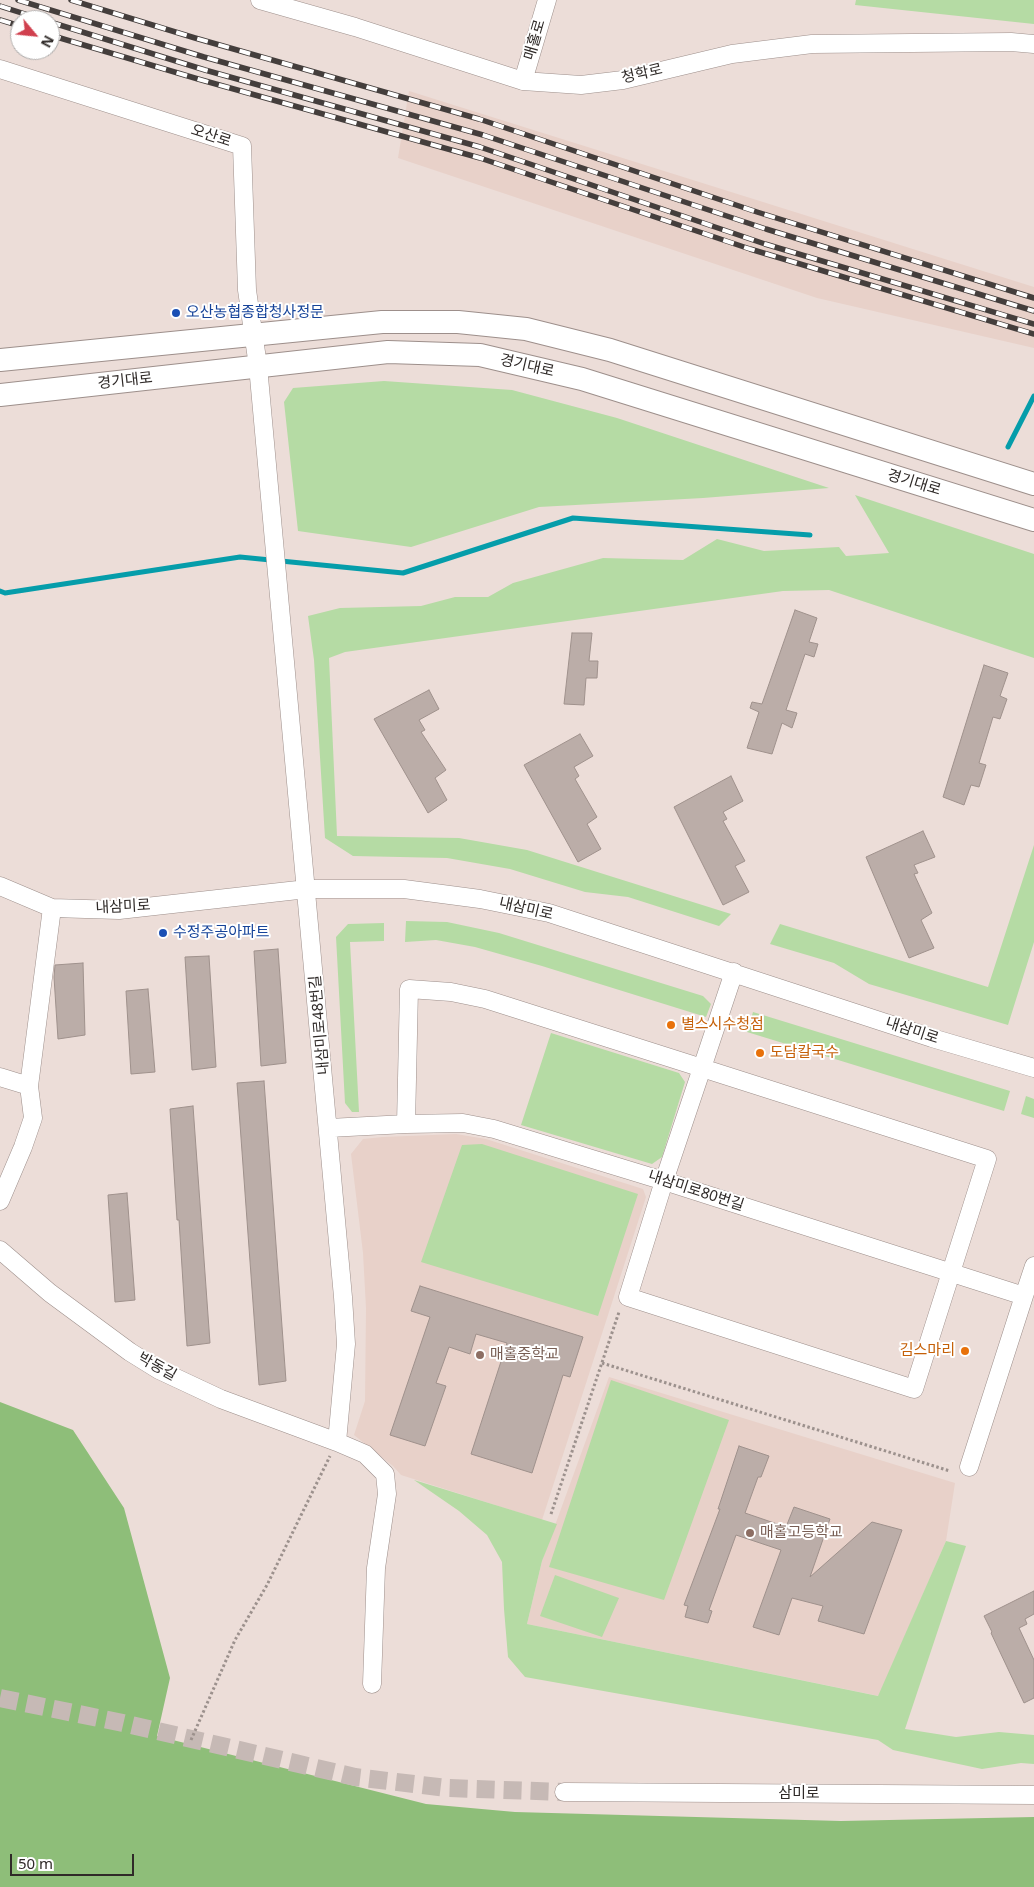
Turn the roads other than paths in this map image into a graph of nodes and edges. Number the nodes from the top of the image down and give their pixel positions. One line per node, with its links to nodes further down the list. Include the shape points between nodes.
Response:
1 (260, 0): 5 (street, 청학로)
2 (547, 0): 5 (street, 매홀로)
3 (1034, 44): 5 (street, 청학로, via 812,44 732,54 623,80 581,85)
4 (0, 69): 6 (street, 오산로, via 242,146 247,290)
5 (523, 81)
6 (254, 334): 7 (main road); 8 (street, 내삼미로48번길); 10 (main road, via 382,322 458,322 526,329 610,350)
7 (0, 360)
8 (258, 366): 9 (main road, 경기대로); 11 (main road, 경기대로, via 388,352 480,355 582,379); 13 (street, 내삼미로48번길)
9 (0, 395)
10 (1034, 484)
11 (1034, 520)
12 (0, 886): 14 (street, 내삼미로)
13 (307, 889): 14 (street, 내삼미로, via 119,910); 15 (street, 내삼미로, via 404,889 480,899 548,913); 21 (street, 내삼미로48번길)
14 (52, 908): 19 (street)
15 (734, 972): 16 (street); 17 (street, 내삼미로, via 932,1038)
16 (702, 1068): 20 (street, via 485,999 451,992 409,989); 22 (street); 26 (street, via 987,1159)
17 (1034, 1068)
18 (0, 1076): 19 (street)
19 (29, 1086): 23 (street, via 33,1118)
20 (406, 1124): 21 (street, 내삼미로80번길); 22 (street, 내삼미로80번길, via 463,1123 494,1129)
21 (329, 1128): 28 (street, 내삼미로48번길, via 346,1344)
22 (664, 1181): 26 (street, 내삼미로80번길); 26 (street, via 628,1297 914,1388)
23 (0, 1201)
24 (0, 1250): 28 (street, 박동길, via 50,1293 159,1370 221,1399)
25 (1034, 1266): 27 (street)
26 (951, 1274): 27 (street, 내삼미로80번길)
27 (1024, 1296): 29 (street)
28 (337, 1442): 30 (street, 박동길, via 364,1454 385,1474 387,1494 376,1568)
29 (969, 1467)
30 (372, 1684)
31 (564, 1792): 32 (street, 삼미로)
32 (1034, 1795)

